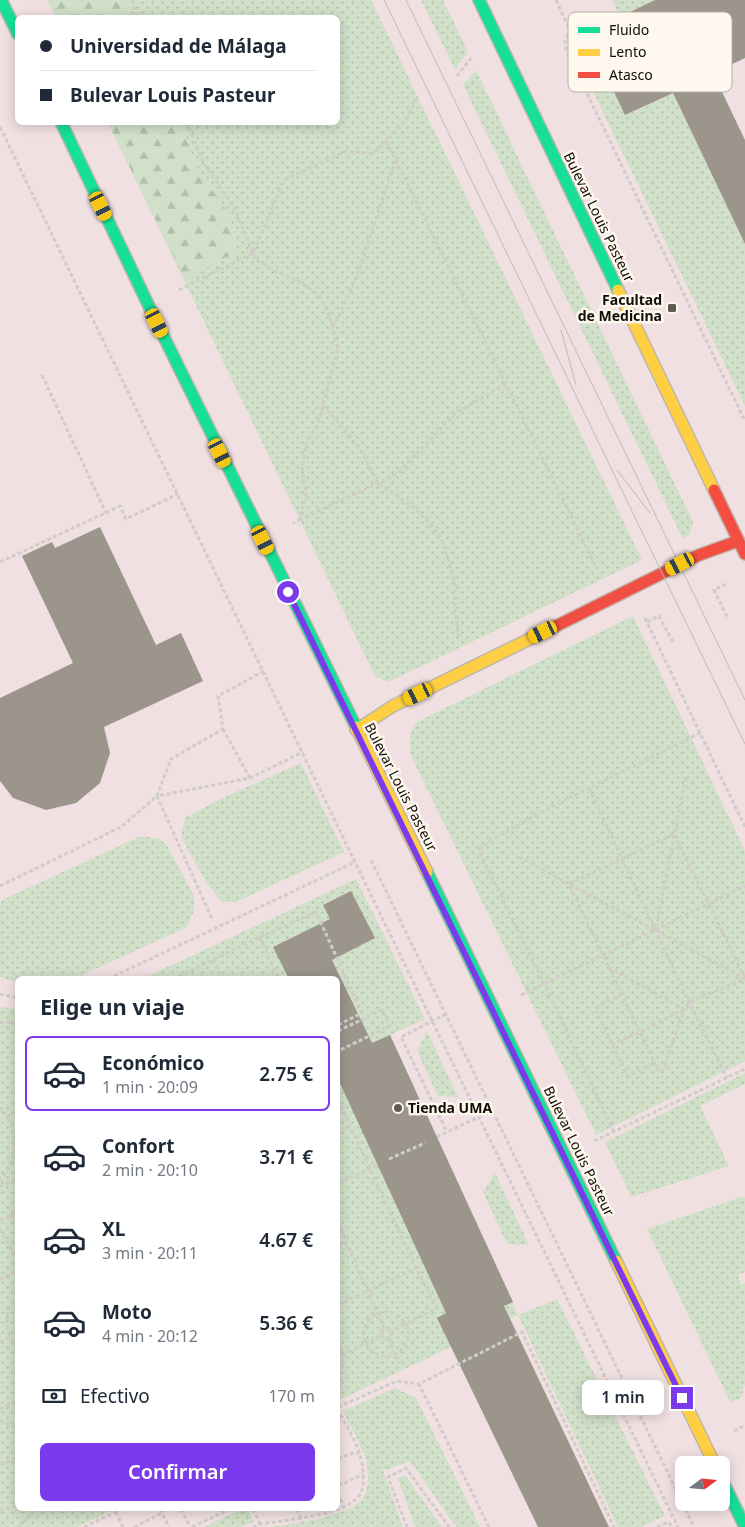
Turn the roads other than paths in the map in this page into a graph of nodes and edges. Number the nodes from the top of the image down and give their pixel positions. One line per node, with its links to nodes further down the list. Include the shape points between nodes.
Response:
1 (1, 0): 3 (street)
2 (479, 0): 5 (street, Bulevar Louis Pasteur)
3 (15, 28)
4 (62, 125): 7 (street, Bulevar Louis Pasteur)
5 (738, 541): 6 (street, Bulevar Louis Pasteur); 7 (street, via 699,555 393,706)
6 (745, 554)
7 (356, 730): 8 (street, Bulevar Louis Pasteur)
8 (711, 1456)
9 (730, 1496): 10 (street)
10 (745, 1527)

